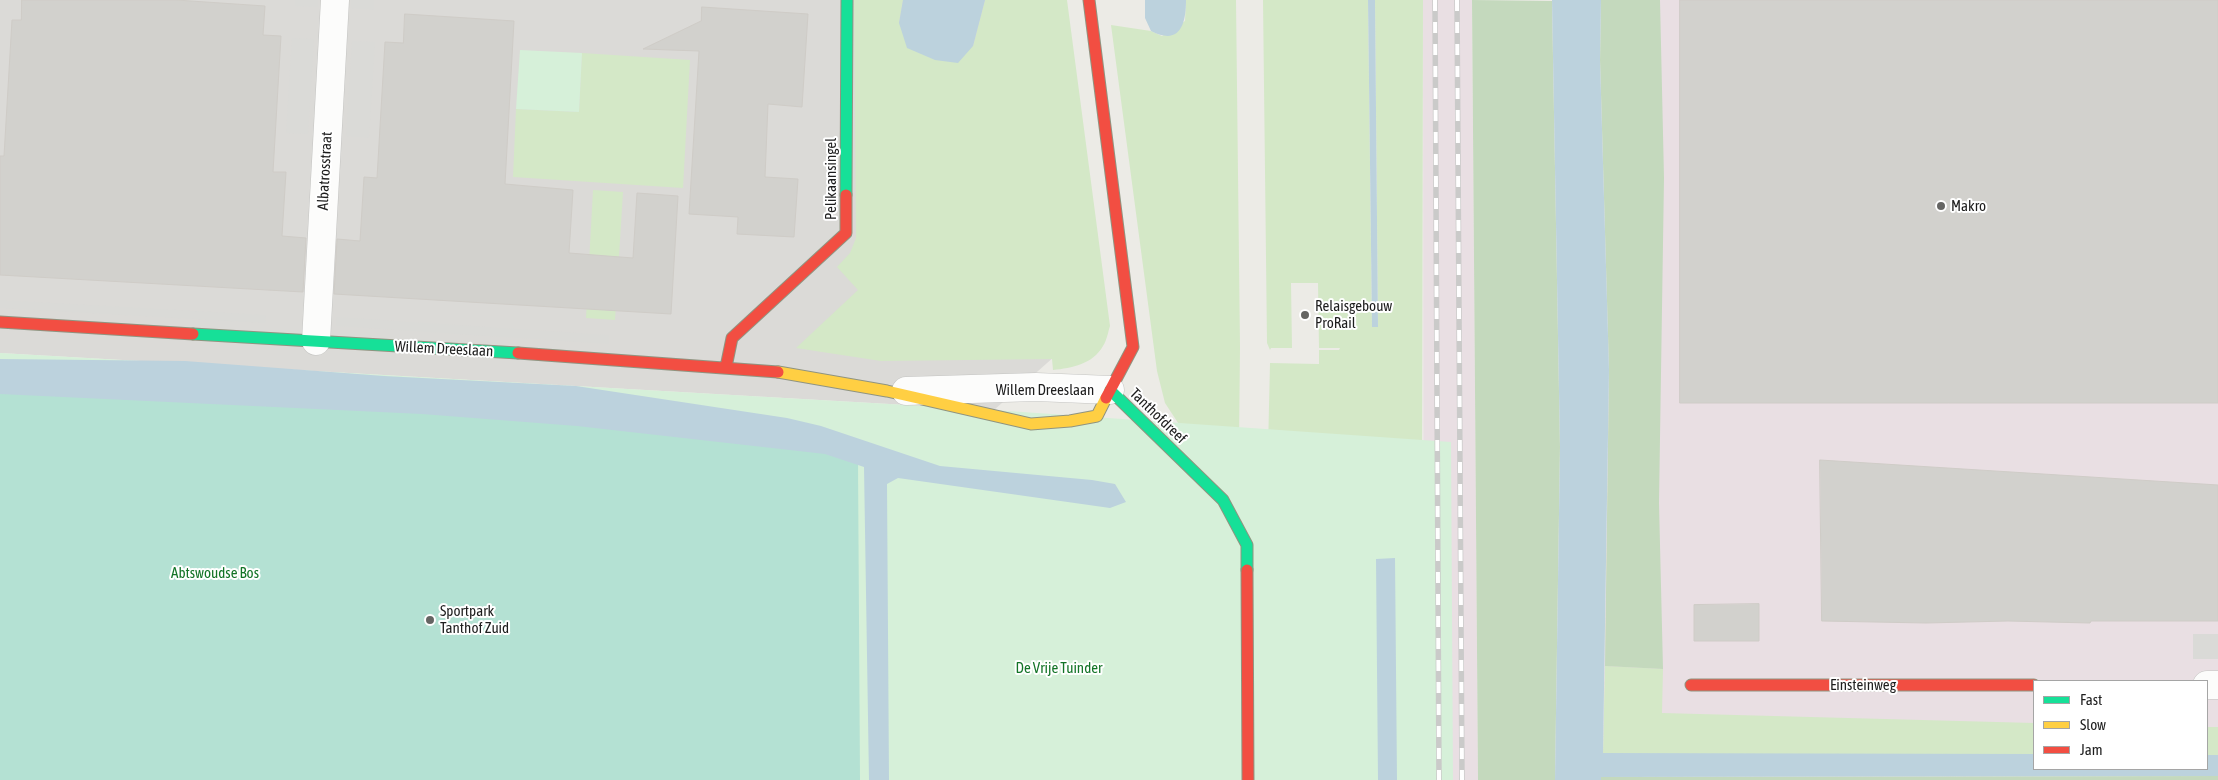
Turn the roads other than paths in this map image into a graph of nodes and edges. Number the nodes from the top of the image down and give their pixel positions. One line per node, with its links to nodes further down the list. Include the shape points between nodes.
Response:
1 (335, 0): 5 (street, Albatrosstraat)
2 (847, 0): 6 (street, Pelikaansingel, via 846,233 732,338)
3 (1089, 0): 7 (street, Tanthofdreef, via 1133,347)
4 (0, 322): 5 (street, Willem Dreeslaan)
5 (316, 341): 6 (street, Willem Dreeslaan)
6 (726, 368): 8 (street, Willem Dreeslaan, via 778,372)
7 (1110, 390): 8 (street, Willem Dreeslaan, via 1036,387); 8 (street, Willem Dreeslaan, via 1098,416 1031,424); 11 (street, Tanthofdreef, via 1223,500 1247,545)
8 (887, 391)
9 (1691, 685): 10 (street, Einsteinweg)
10 (2033, 685)
11 (1248, 780)

